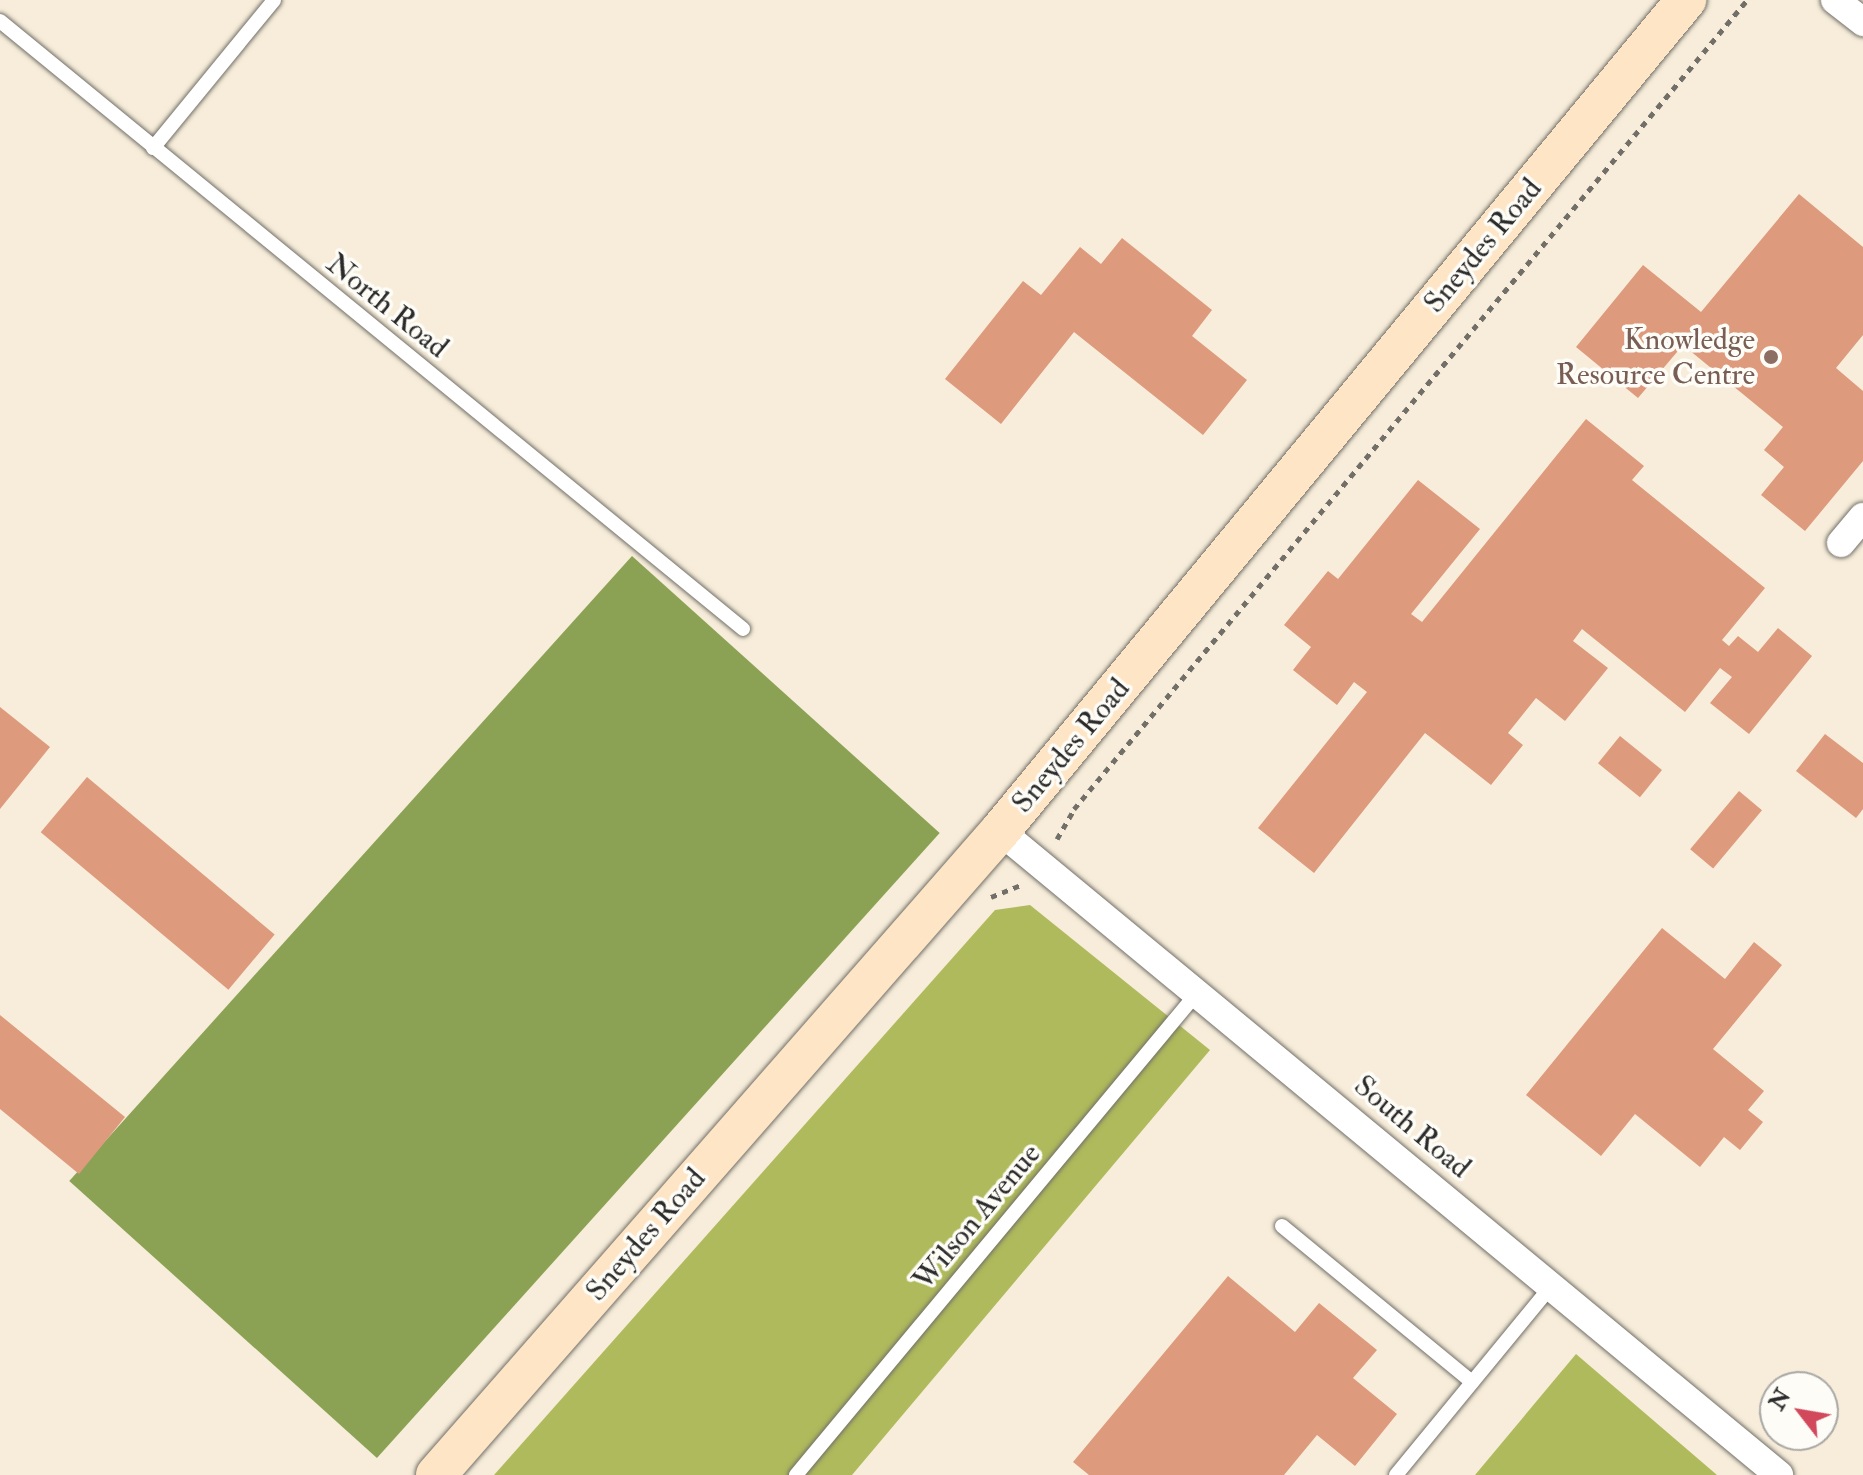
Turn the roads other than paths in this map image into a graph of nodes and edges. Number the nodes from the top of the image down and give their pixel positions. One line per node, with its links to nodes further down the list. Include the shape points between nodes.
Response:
1 (274, 0): 6 (lane)
2 (1686, 0): 10 (main road, Sneydes Road)
3 (1835, 0): 5 (street)
4 (0, 21): 6 (lane, North Road)
5 (1863, 22)
6 (153, 148): 9 (lane, North Road)
7 (1863, 517): 8 (street)
8 (1841, 543)
9 (743, 629)
10 (1000, 831): 11 (street, South Road); 15 (main road, Sneydes Road)
11 (1197, 993): 13 (street, South Road); 16 (lane, Wilson Avenue)
12 (1282, 1226): 14 (lane)
13 (1551, 1286): 14 (lane); 18 (street, South Road)
14 (1472, 1382): 17 (lane)
15 (436, 1475)
16 (796, 1475)
17 (1396, 1475)
18 (1779, 1475)

